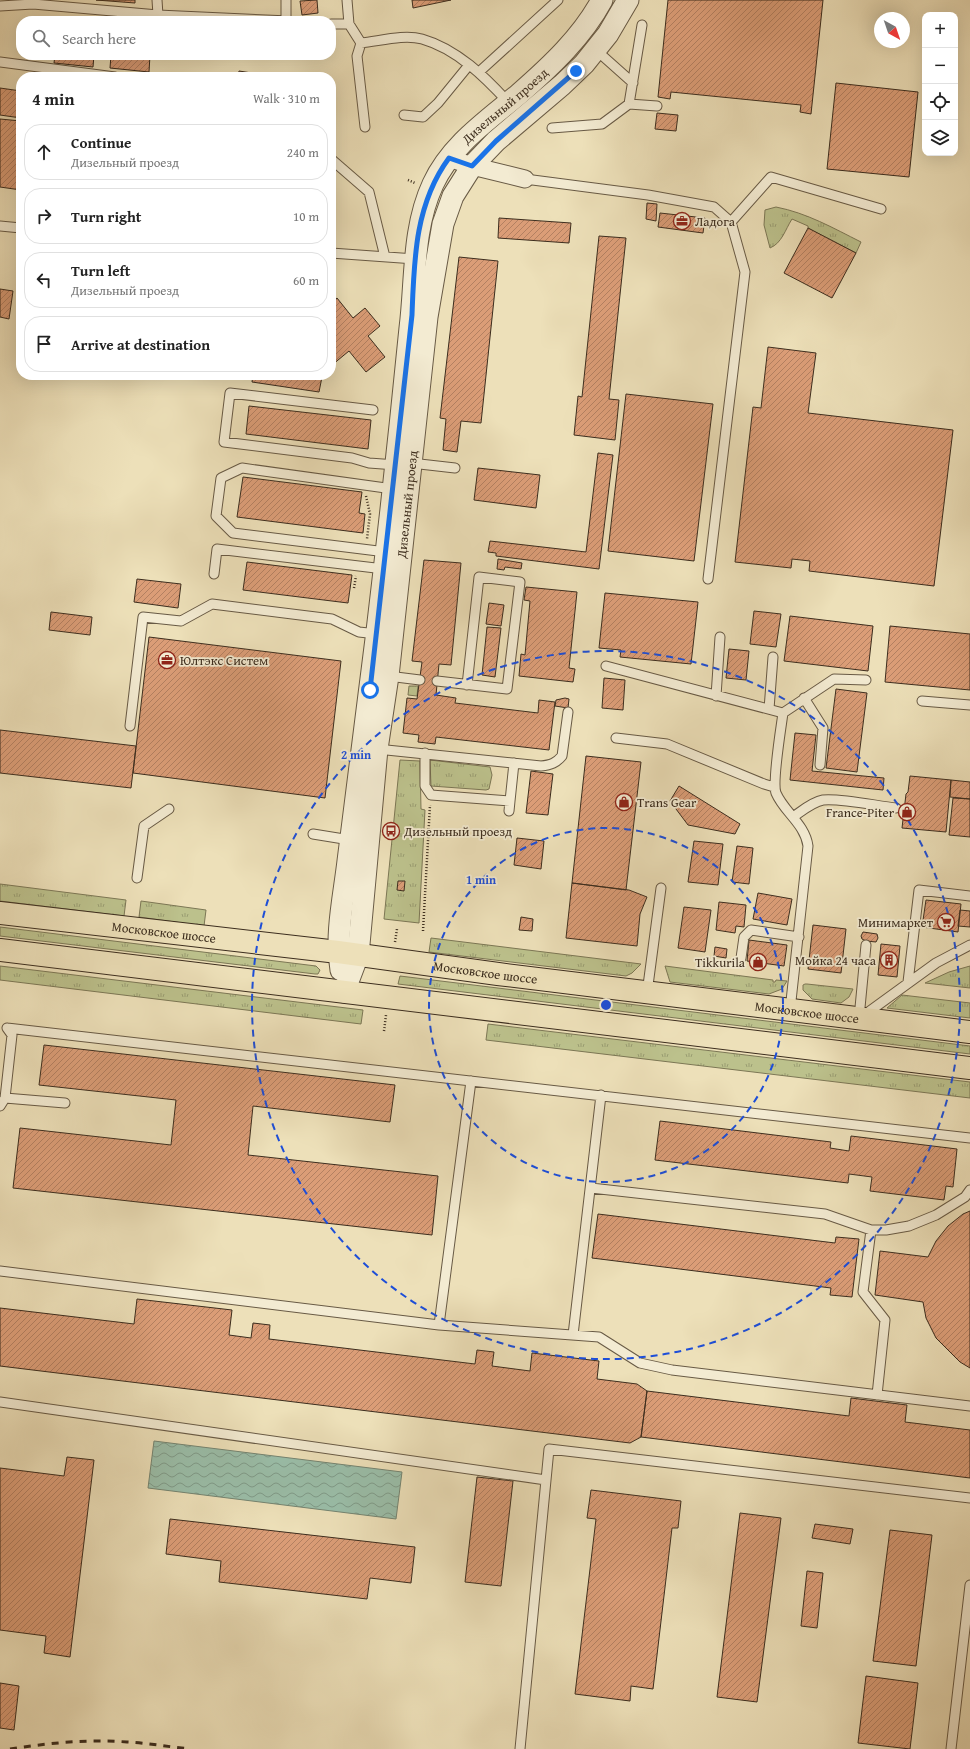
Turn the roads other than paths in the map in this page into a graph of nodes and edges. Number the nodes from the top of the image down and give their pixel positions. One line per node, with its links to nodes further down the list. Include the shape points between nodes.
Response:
1 (157, 0): 9 (lane)
2 (286, 0): 11 (lane)
3 (347, 0): 13 (lane)
4 (558, 0): 20 (lane)
5 (602, 0): 22 (street, Дизельный проезд, via 573,42)
6 (628, 0): 16 (street, Дизельный проезд)
7 (33, 2): 8 (lane); 9 (lane)
8 (0, 6)
9 (158, 15): 10 (lane)
10 (180, 16)
11 (288, 16)
12 (336, 24): 13 (lane)
13 (349, 24): 15 (lane)
14 (642, 25): 21 (lane)
15 (361, 43): 18 (lane, via 406,38 422,39); 26 (lane, via 357,56)
16 (596, 50): 21 (lane); 30 (street, Дизельный проезд, via 562,85 496,141)
17 (0, 62): 19 (lane)
18 (469, 65): 20 (lane); 25 (lane, via 423,117)
19 (77, 72)
20 (479, 72): 22 (lane)
21 (633, 83): 23 (lane)
22 (508, 102): 28 (street, Дизельный проезд, via 470,135)
23 (629, 104): 24 (lane); 27 (lane, via 602,124)
24 (657, 106)
25 (404, 115)
26 (364, 127)
27 (552, 128)
28 (449, 158): 30 (street); 38 (street, Дизельный проезд, via 440,170 427,198 419,228)
29 (336, 163): 37 (lane, via 369,192)
30 (472, 166): 31 (street); 40 (street, Дизельный проезд, via 452,198 440,238)
31 (525, 179): 33 (lane, via 648,195 714,207)
32 (881, 209): 33 (lane, via 771,177)
33 (731, 222): 45 (lane, via 744,272)
34 (0, 226): 35 (lane)
35 (16, 228)
36 (336, 253): 37 (lane)
37 (385, 257): 38 (lane)
38 (415, 259): 40 (street, Дизельный проезд)
39 (373, 410): 40 (lane, via 230,393 224,442 352,458 369,463)
40 (404, 464): 41 (lane); 42 (street, Дизельный проезд); 50 (street, Дизельный проезд)
41 (455, 468)
42 (393, 489): 43 (street, Дизельный проезд); 43 (lane, via 242,468 221,478 216,516 233,533 365,549)
43 (385, 560): 44 (lane, via 217,549); 46 (street, Дизельный проезд)
44 (214, 574)
45 (708, 578)
46 (377, 634): 62 (lane, via 359,632 332,619 212,604 181,621 143,617); 75 (street, Дизельный проезд)
47 (720, 637): 55 (lane)
48 (773, 657): 59 (lane)
49 (606, 666): 55 (lane)
50 (388, 676): 51 (lane); 64 (street, Дизельный проезд)
51 (420, 680)
52 (866, 680): 56 (lane, via 834,679)
53 (437, 682): 54 (lane)
54 (467, 685): 54 (lane, via 507,689 520,582 479,577)
55 (716, 696): 59 (lane)
56 (804, 698): 61 (lane); 67 (lane, via 823,728)
57 (922, 701): 58 (lane)
58 (970, 705)
59 (768, 709): 61 (lane)
60 (568, 712): 66 (lane, via 564,749 558,761 541,766)
61 (783, 713): 68 (lane)
62 (130, 726)
63 (616, 738): 68 (lane, via 667,744)
64 (378, 749): 65 (lane); 84 (street, Дизельный проезд)
65 (425, 753): 66 (lane); 69 (lane, via 425,786 431,794)
66 (514, 763): 69 (lane)
67 (820, 765)
68 (774, 786): 73 (lane, via 779,798)
69 (510, 800): 72 (lane)
70 (896, 808): 73 (lane, via 823,800)
71 (169, 809): 76 (lane, via 144,826)
72 (509, 811)
73 (793, 817): 80 (lane, via 804,831 808,846)
74 (313, 834): 75 (lane)
75 (350, 840): 84 (street, Дизельный проезд)
76 (137, 878)
77 (661, 888): 88 (lane)
78 (970, 896): 86 (lane, via 919,890)
79 (0, 913): 84 (main road, Московское шоссе)
80 (799, 937): 85 (lane, via 752,930 744,937); 89 (lane)
81 (866, 945): 90 (lane)
82 (970, 945): 86 (lane)
83 (0, 950): 87 (main road)
84 (348, 954): 87 (street, Дизельный проезд); 88 (main road, Московское шоссе)
85 (741, 958)
86 (908, 982): 90 (lane)
87 (344, 992): 92 (main road)
88 (647, 993): 89 (main road, Московское шоссе)
89 (790, 1010): 90 (main road, Московское шоссе)
90 (859, 1020): 91 (main road, Московское шоссе)
91 (970, 1032)
92 (970, 1068)
93 (471, 1081): 94 (lane); 95 (lane, via 7,1028 12,1035); 103 (lane)
94 (602, 1095): 98 (lane); 99 (lane)
95 (5, 1098): 96 (lane); 97 (lane)
96 (65, 1103)
97 (0, 1106)
98 (970, 1138)
99 (591, 1188): 101 (lane, via 825,1214); 104 (lane)
100 (970, 1190): 101 (lane, via 965,1197 936,1215 909,1226)
101 (872, 1230): 105 (lane, via 863,1292 885,1320)
102 (0, 1271): 103 (lane)
103 (439, 1324): 104 (lane)
104 (573, 1334): 105 (lane, via 599,1336 640,1363 672,1370)
105 (877, 1395): 107 (lane)
106 (0, 1402): 108 (lane)
107 (970, 1406)
108 (546, 1480): 109 (lane, via 549,1449); 111 (lane)
109 (970, 1498)
110 (970, 1585): 112 (lane)
111 (520, 1749)
112 (951, 1749)

